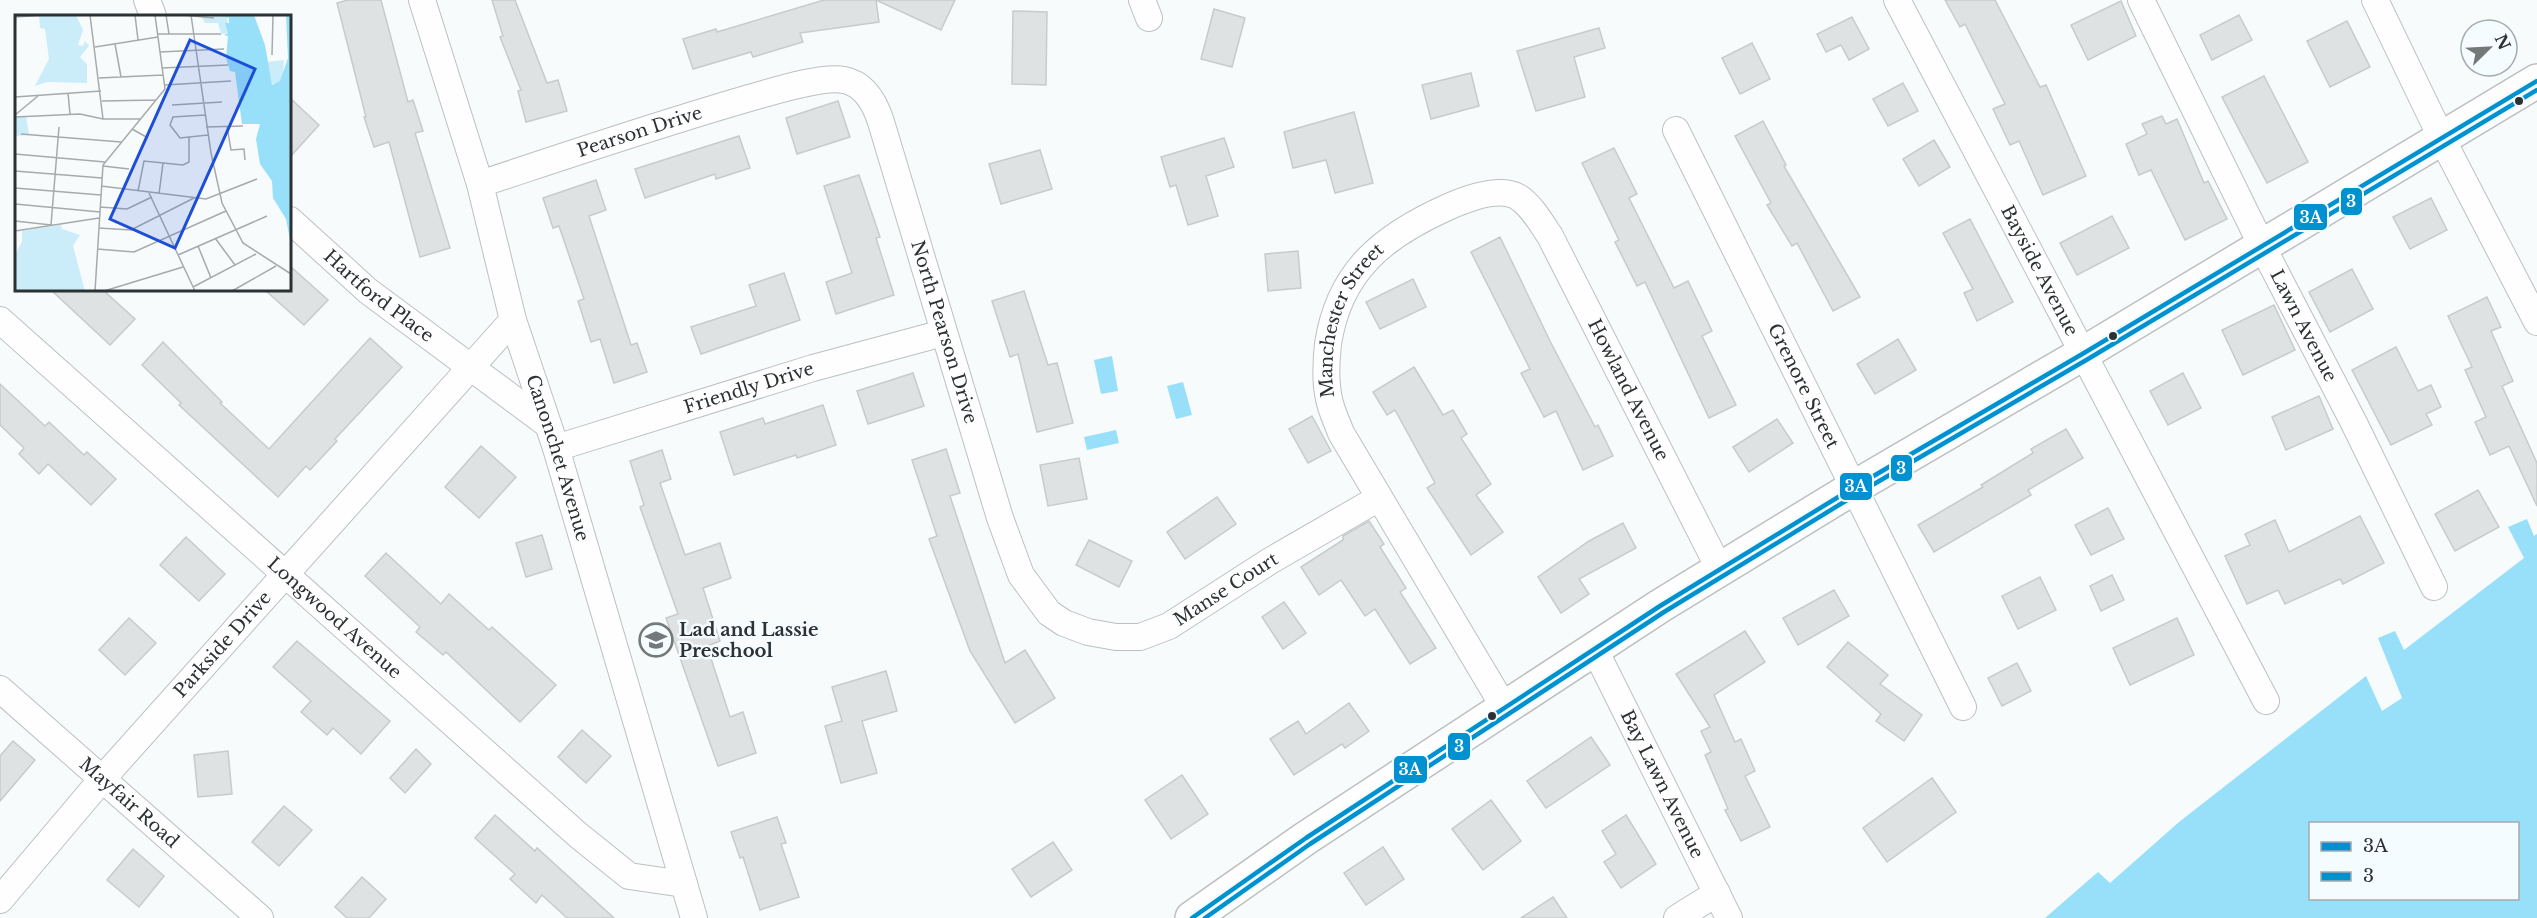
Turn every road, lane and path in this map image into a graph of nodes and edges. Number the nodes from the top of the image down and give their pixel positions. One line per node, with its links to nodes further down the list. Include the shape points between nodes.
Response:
1 (147, 0): 6 (street)
2 (422, 0): 11 (street, Canonchet Avenue)
3 (1897, 0): 19 (street, Bayside Avenue)
4 (2141, 0): 14 (street, Lawn Avenue)
5 (2375, 0): 10 (street)
6 (153, 15)
7 (2537, 81): 10 (street)
8 (803, 85): 11 (street, Pearson Drive, via 659,124); 18 (street, North Pearson Drive, via 843,79 861,86 875,105)
9 (1676, 130): 22 (street, Grenore Street)
10 (2442, 139): 14 (street); 17 (street)
11 (480, 184): 16 (street, Canonchet Avenue)
12 (1535, 214): 23 (street, Manchester Street, via 1517,196 1494,194 1463,200 1421,219 1379,247 1352,274 1332,318 1326,363 1329,399 1341,433); 24 (street, Howland Avenue, via 1550,236)
13 (291, 221): 20 (street, Hartford Place, via 368,291)
14 (2262, 246): 19 (street); 26 (street, Lawn Avenue)
15 (0, 320): 25 (street, Longwood Avenue)
16 (513, 320): 20 (street); 21 (street, Canonchet Avenue)
17 (2537, 322)
18 (943, 333): 21 (street, Friendly Drive); 27 (street, North Pearson Drive, via 1021,575 1049,613)
19 (2084, 353): 22 (street); 30 (street, Bayside Avenue)
20 (472, 366): 21 (street, Hartford Place); 25 (street, Parkside Drive)
21 (552, 436): 34 (street, Canonchet Avenue)
22 (1853, 488): 24 (street); 31 (street, Grenore Street)
23 (1379, 498): 27 (street, Manse Court, via 1169,626 1140,637 1116,637); 32 (street, Manchester Street)
24 (1720, 570): 28 (street)
25 (285, 576): 33 (street, Parkside Drive); 34 (street, Longwood Avenue, via 629,876)
26 (2434, 587)
27 (1064, 623)
28 (1596, 650): 32 (street); 35 (street, Bay Lawn Avenue)
29 (0, 689): 33 (street, Mayfair Road)
30 (2266, 701)
31 (1964, 707)
32 (1504, 708): 39 (street)
33 (103, 778): 36 (street, Parkside Drive); 37 (street, Mayfair Road)
34 (684, 884): 38 (street, Canonchet Avenue)
35 (1717, 893): 40 (street); 41 (street, Bay Lawn Avenue)
36 (0, 900)
37 (260, 918)
38 (694, 918)
39 (1192, 918)
40 (1677, 918)
41 (1729, 918)

